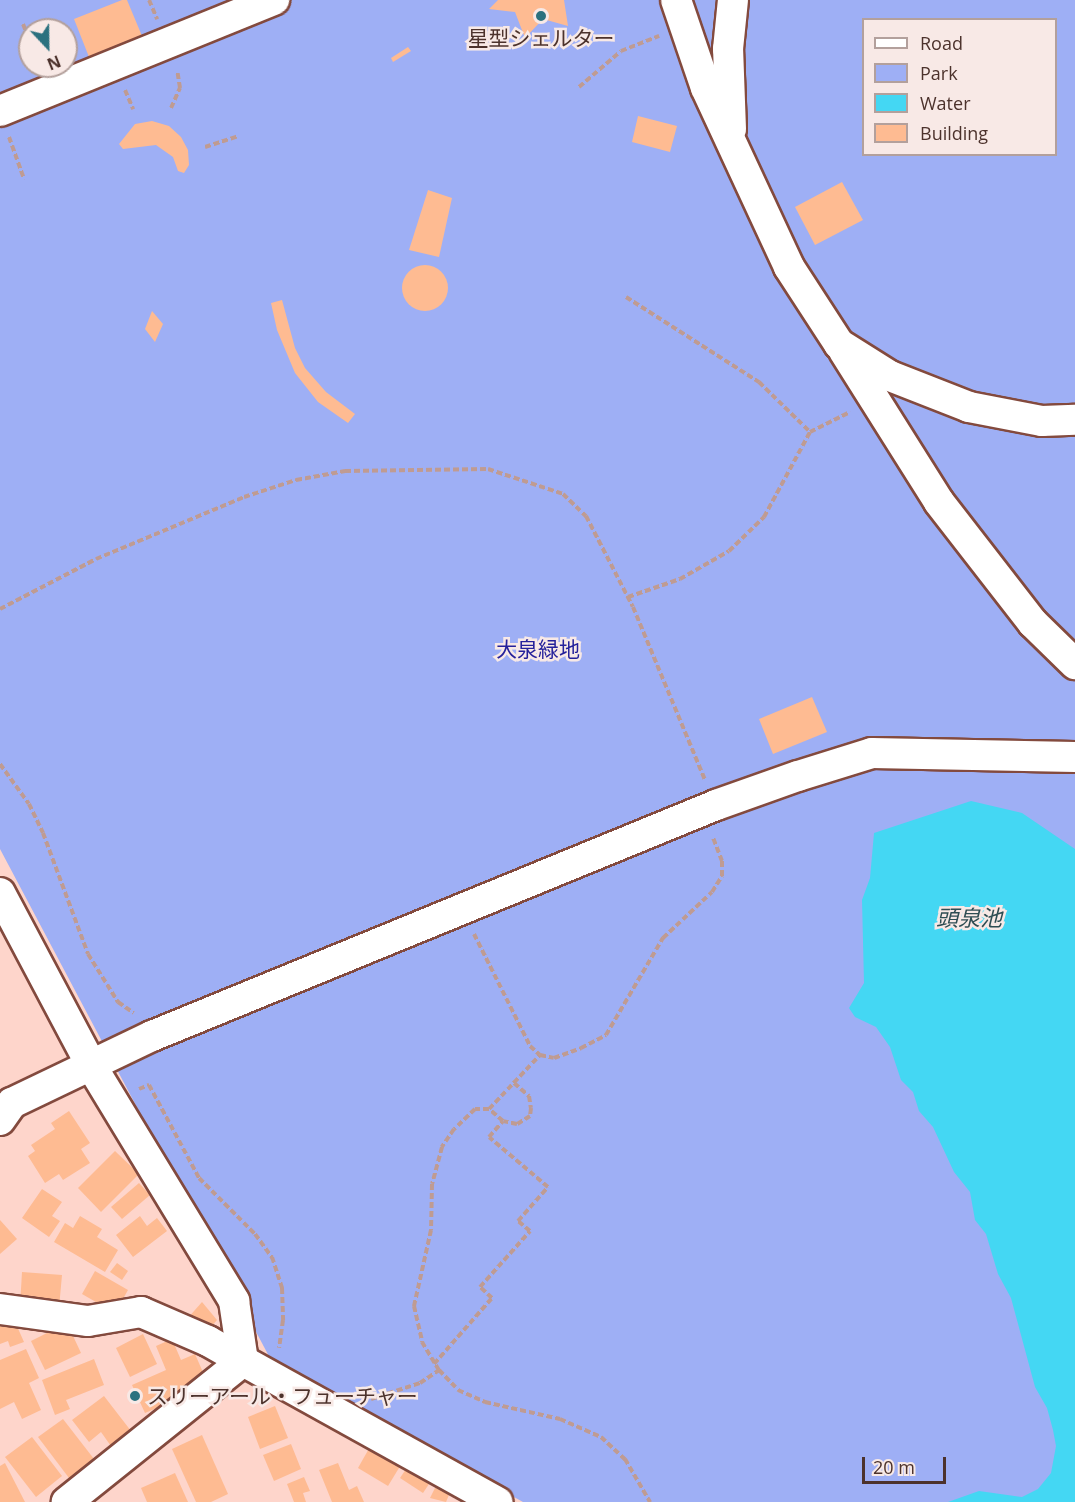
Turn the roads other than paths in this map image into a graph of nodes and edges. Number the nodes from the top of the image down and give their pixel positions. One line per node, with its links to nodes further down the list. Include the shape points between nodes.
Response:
1 (274, 0): 4 (street)
2 (676, 0): 5 (street, via 683,27)
3 (734, 0): 5 (street, via 728,49)
4 (2, 118)
5 (732, 146): 6 (street, via 789,267)
6 (839, 344): 7 (street, via 890,376 969,407 1042,421); 8 (street, via 939,502 1033,623)
7 (1075, 420)
8 (1075, 664)
9 (1075, 757): 11 (street, via 872,753 709,808 152,1036)
10 (0, 893): 11 (street)
11 (92, 1067): 12 (street, via 12,1103); 14 (street, via 234,1302)
12 (0, 1120)
13 (0, 1309): 14 (street, via 88,1321 141,1312)
14 (243, 1361): 15 (street); 16 (street)
15 (67, 1502)
16 (497, 1502)

